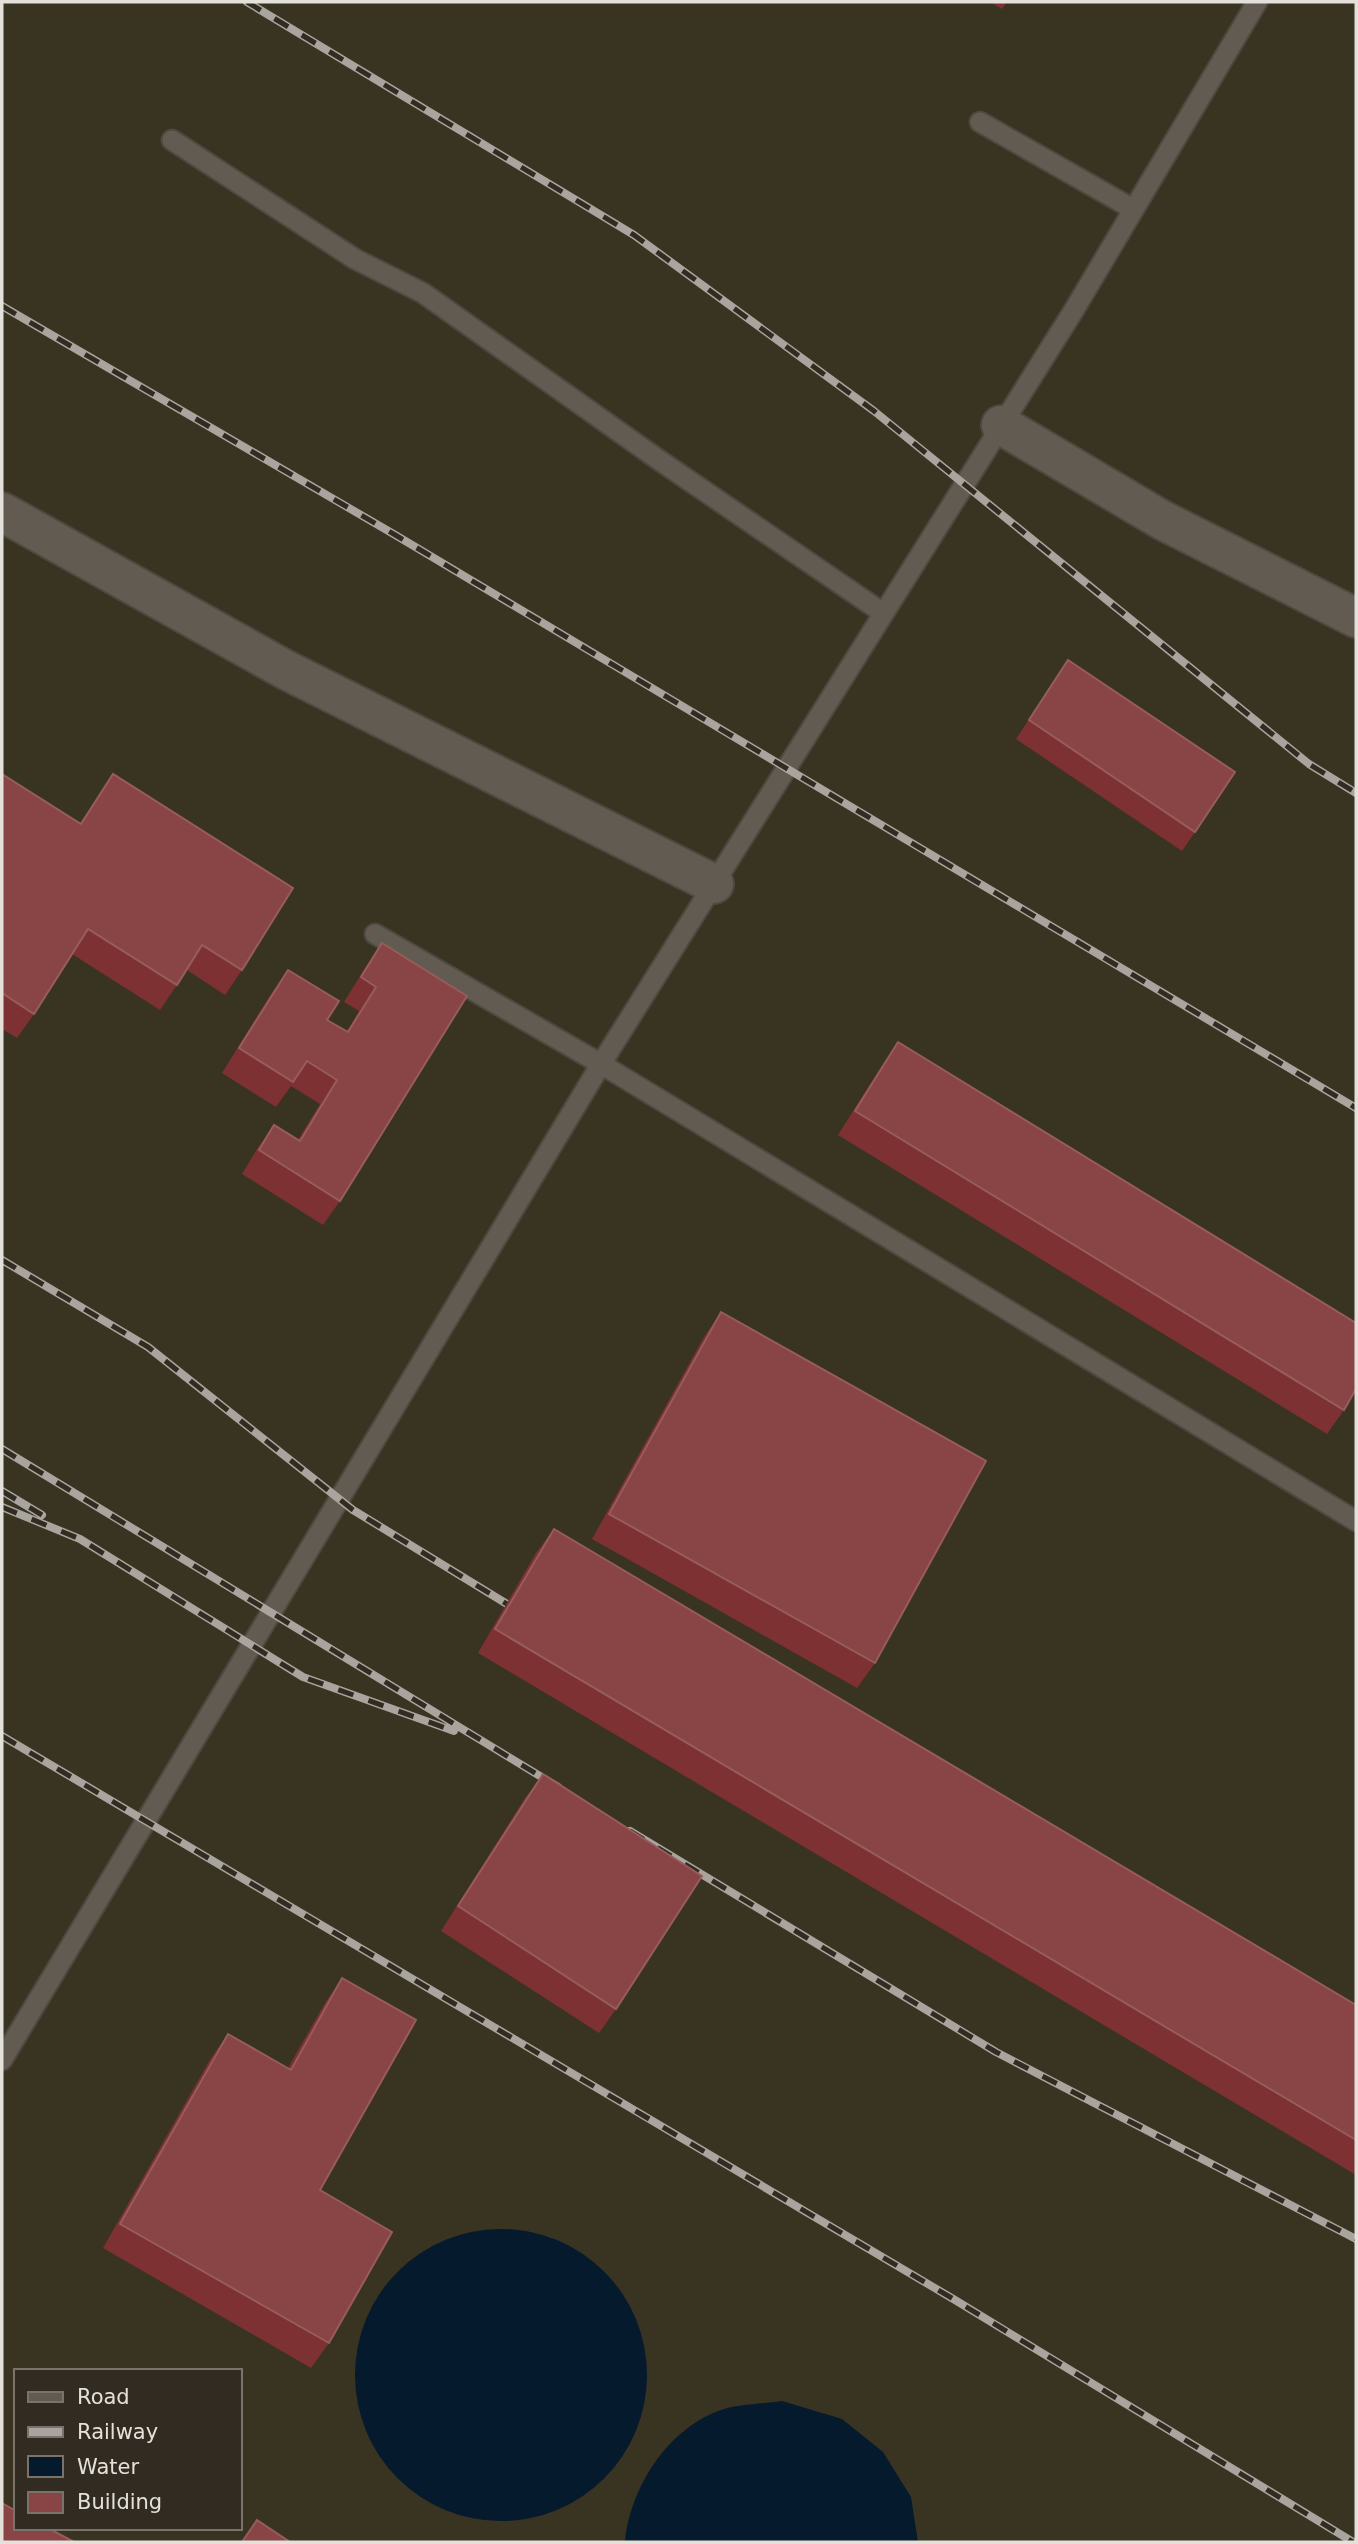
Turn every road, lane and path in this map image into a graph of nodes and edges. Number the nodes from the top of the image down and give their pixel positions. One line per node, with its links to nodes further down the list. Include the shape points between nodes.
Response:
1 (1256, 2): 4 (lane)
2 (980, 122): 4 (lane)
3 (172, 141): 7 (lane, via 355,259 423,293)
4 (1133, 209): 5 (lane)
5 (1001, 425): 7 (lane); 8 (street, via 1162,520)
6 (2, 512): 9 (street, via 286,670)
7 (883, 613): 9 (lane)
8 (1356, 618)
9 (713, 884): 11 (lane)
10 (375, 934): 11 (lane)
11 (601, 1064): 12 (lane); 13 (lane)
12 (1356, 1521)
13 (2, 2060)

